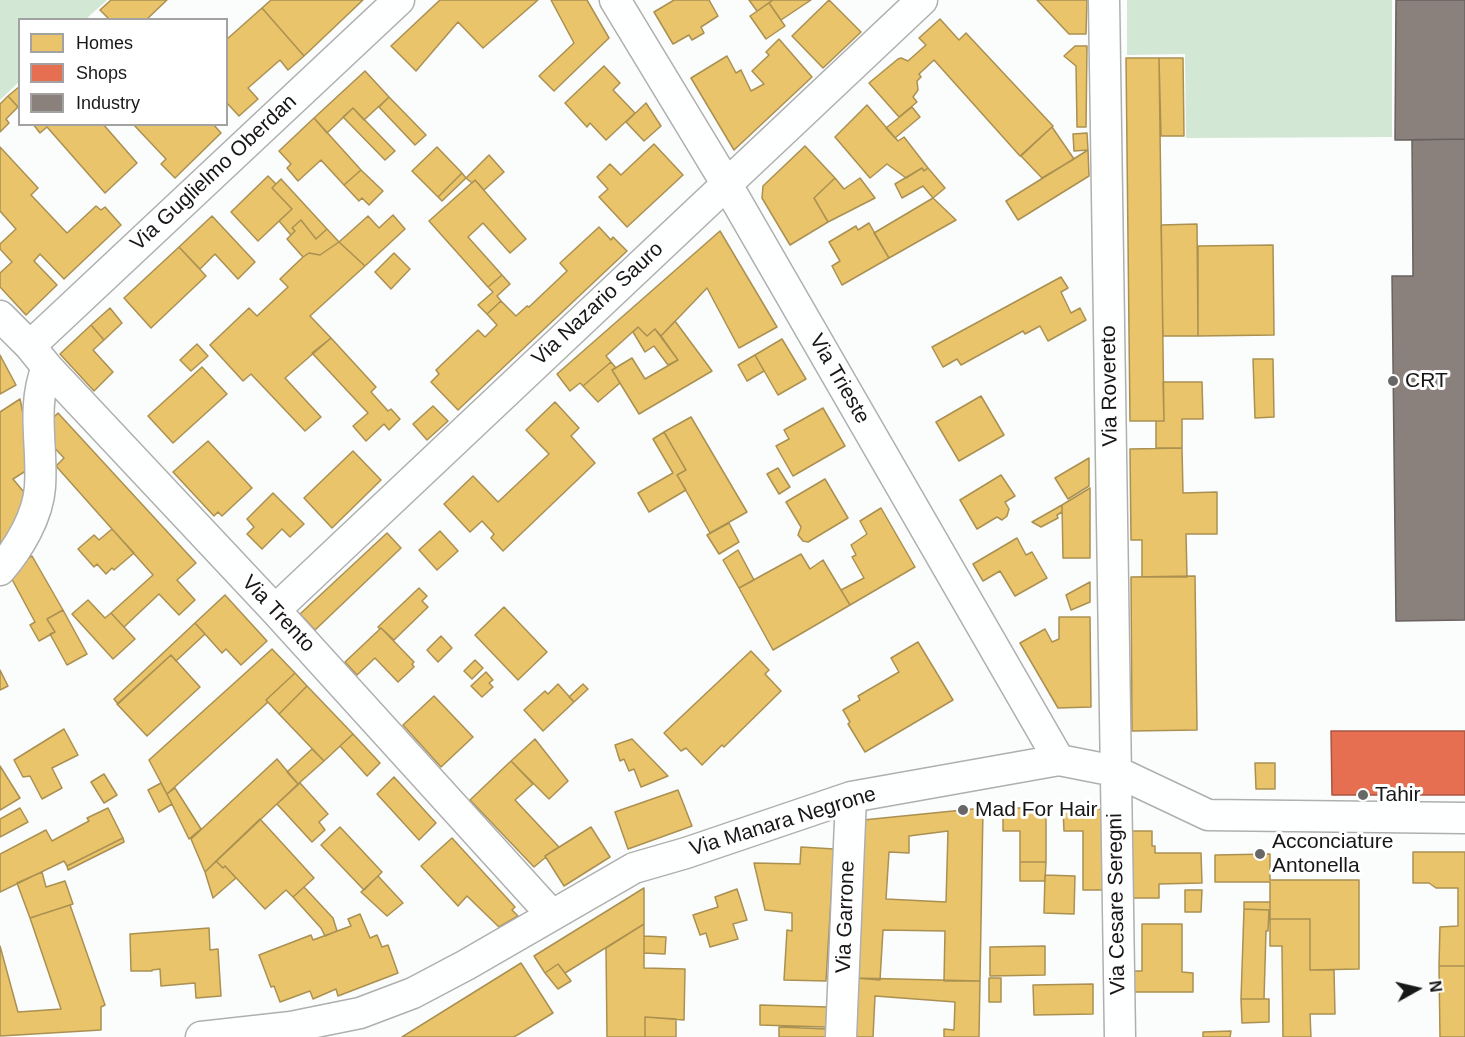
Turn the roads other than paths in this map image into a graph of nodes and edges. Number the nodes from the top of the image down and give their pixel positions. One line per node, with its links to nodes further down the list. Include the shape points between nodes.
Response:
1 (399, 0): 7 (street, Via Guglielmo Oberdan)
2 (615, 0): 5 (street, Via Trieste)
3 (922, 0): 5 (street, Via Nazario Sauro)
4 (1104, 0): 11 (street, Via Rovereto)
5 (726, 183): 9 (street, Via Nazario Sauro); 10 (street, Via Trieste)
6 (0, 316): 7 (street, Via Trento)
7 (39, 356): 8 (street, via 40,489 28,530); 9 (street, Via Trento)
8 (0, 570)
9 (275, 610): 14 (street, Via Trento)
10 (1059, 760): 11 (street, Via Manara Negrone); 12 (street, Via Manara Negrone)
11 (1115, 771): 13 (street, Via Manara Negrone, via 1208,815); 17 (street, Via Cesare Seregni)
12 (851, 797): 14 (street, Via Manara Negrone, via 634,868); 16 (street, Via Garrone)
13 (1465, 818)
14 (552, 915): 15 (street, Via Manara Negrone, via 413,993 360,1013 291,1027)
15 (201, 1037)
16 (841, 1037)
17 (1119, 1037)

